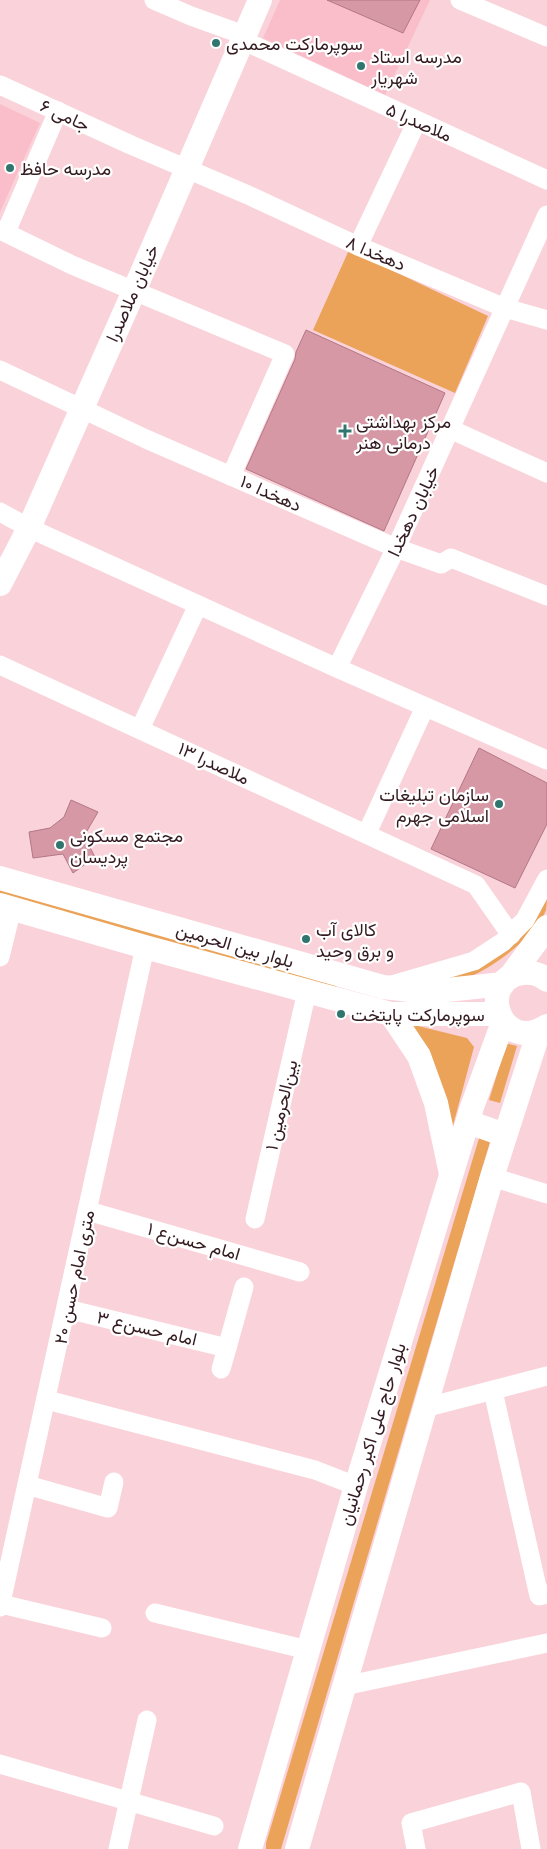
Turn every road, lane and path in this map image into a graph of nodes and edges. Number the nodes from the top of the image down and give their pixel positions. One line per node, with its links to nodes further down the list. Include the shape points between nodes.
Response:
1 (154, 0): 4 (street, ملاصدرا ۵)
2 (260, 0): 4 (main road, خیابان ملاصدرا)
3 (460, 0): 5 (street)
4 (243, 37): 8 (street, ملاصدرا ۵); 9 (main road, خیابان ملاصدرا)
5 (547, 37)
6 (0, 85): 7 (street, جامی ۶)
7 (58, 111): 9 (street, جامی ۶); 12 (street)
8 (417, 121): 10 (street, ملاصدرا ۵); 13 (street)
9 (186, 169): 13 (street, دهخدا ۸); 14 (main road, خیابان ملاصدرا)
10 (547, 180)
11 (547, 216): 15 (street, خیابان دهخدا)
12 (3, 231): 14 (street, via 72,265)
13 (358, 246): 15 (street, دهخدا ۸)
14 (134, 290): 18 (main road, خیابان ملاصدرا); 21 (street, via 285,354)
15 (505, 308): 16 (street, دهخدا ۸); 19 (street, خیابان دهخدا)
16 (547, 320)
17 (0, 370): 18 (street, دهخدا ۱۰)
18 (81, 408): 21 (street, دهخدا ۱۰); 23 (main road, خیابان ملاصدرا)
19 (450, 429): 20 (street); 24 (street, خیابان دهخدا)
20 (547, 473)
21 (231, 476): 24 (street, دهخدا ۱۰)
22 (0, 512): 23 (street)
23 (29, 528): 25 (main road, خیابان ملاصدرا); 27 (street)
24 (396, 548): 26 (street, دهخدا ۱۰, via 441,564 451,558); 29 (street, خیابان دهخدا)
25 (0, 584)
26 (547, 596)
27 (198, 605): 29 (street); 31 (street)
28 (0, 665): 31 (street, ملاصدرا ۱۳)
29 (337, 668): 30 (street)
30 (425, 707): 32 (street); 33 (street)
31 (140, 729): 33 (street, ملاصدرا ۱۳)
32 (547, 760)
33 (367, 834): 38 (street, ملاصدرا ۱۳, via 476,885)
34 (0, 878): 41 (main road, بلوار بین الحرمین)
35 (547, 879): 38 (street, via 525,920)
36 (6, 906): 39 (main road, بلوار بین الحرمین); 40 (street)
37 (547, 926): 42 (main road)
38 (511, 934): 44 (street, via 474,961)
39 (145, 947): 45 (main road, بلوار بین الحرمین); 55 (street, ۲۰ متری امام حسن)
40 (0, 957)
41 (347, 977): 44 (main road, بلوار بین الحرمین); 46 (main road)
42 (507, 980): 43 (main road, بلوار بین الحرمین, via 528,972); 44 (main road, بلوار بین الحرمین, via 428,992); 48 (main road, بلوار حاج علی اکبر رحمانیان, via 497,998)
43 (547, 980)
44 (383, 987)
45 (307, 992): 46 (main road, بلوار بین الحرمین); 56 (street, بین‌الحرمین ۱)
46 (342, 1001): 47 (main road, بلوار بین الحرمین)
47 (391, 1014): 48 (main road, بلوار بین الحرمین); 52 (main road, via 419,1056 436,1103)
48 (501, 1018): 49 (main road, via 519,1032); 50 (main road, بلوار حاج علی اکبر رحمانیان)
49 (543, 1029): 51 (main road)
50 (468, 1122): 51 (main road); 52 (main road, بلوار حاج علی اکبر رحمانیان)
51 (505, 1135): 53 (main road)
52 (451, 1175): 68 (main road, بلوار حاج علی اکبر رحمانیان)
53 (492, 1177): 54 (street); 65 (main road)
54 (547, 1194)
55 (88, 1211): 57 (street, امام حسن‌ع ۱); 59 (street, ۲۰ متری امام حسن)
56 (255, 1220)
57 (300, 1272)
58 (244, 1287): 60 (street)
59 (67, 1309): 60 (street, امام حسن‌ع ۳); 64 (street, ۲۰ متری امام حسن)
60 (227, 1348): 61 (street)
61 (221, 1369)
62 (547, 1376): 63 (street)
63 (493, 1392): 65 (street); 69 (street, via 539,1596)
64 (47, 1400): 67 (street, ۲۰ متری امام حسن); 68 (street, via 315,1470)
65 (424, 1408): 75 (main road)
66 (114, 1482): 67 (street, via 108,1508)
67 (27, 1485): 70 (street, ۲۰ متری امام حسن)
68 (356, 1486): 74 (main road, بلوار حاج علی اکبر رحمانیان)
69 (547, 1594)
70 (0, 1605): 72 (street)
71 (155, 1613): 74 (street)
72 (102, 1628)
73 (547, 1644): 75 (street)
74 (308, 1650): 81 (main road, بلوار حاج علی اکبر رحمانیان)
75 (344, 1686): 82 (main road)
76 (146, 1720): 78 (street)
77 (0, 1764): 78 (street)
78 (128, 1801): 79 (street); 80 (street)
79 (214, 1826)
80 (118, 1849)
81 (250, 1849)
82 (297, 1849)
83 (416, 1849): 84 (street, via 411,1823 520,1792)
84 (531, 1849)

